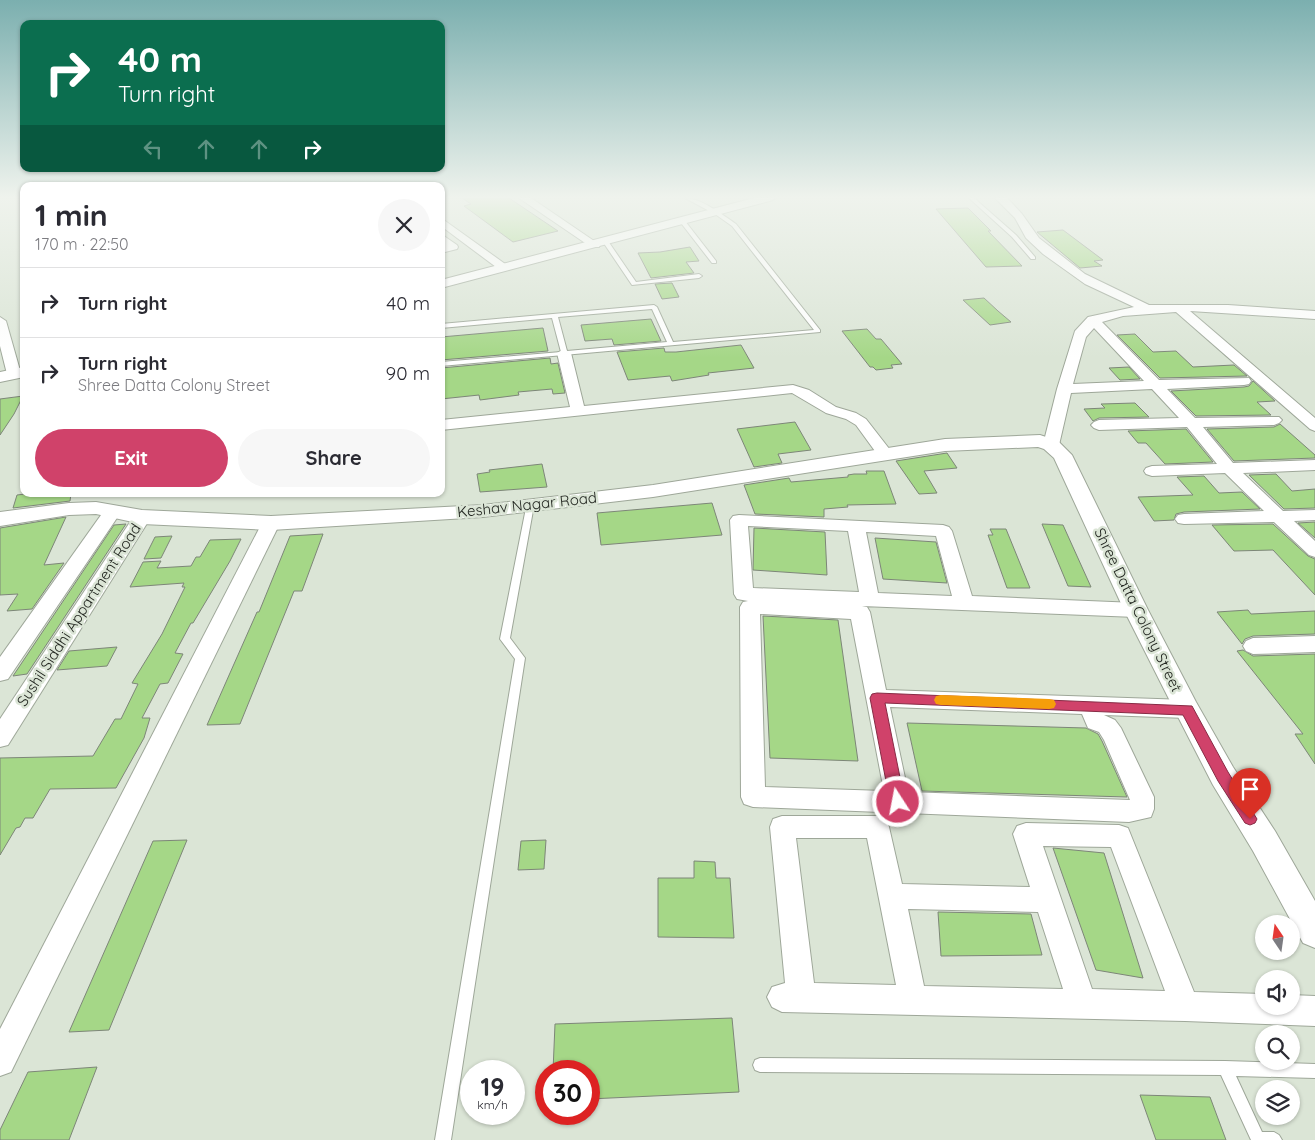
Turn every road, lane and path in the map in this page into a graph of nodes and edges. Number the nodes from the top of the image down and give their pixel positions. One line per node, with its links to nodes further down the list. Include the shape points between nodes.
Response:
1 (482, 251): 10 (street)
2 (569, 251): 10 (street)
3 (608, 251): 11 (lane, via 634,284)
4 (706, 251): 9 (lane)
5 (755, 251): 20 (lane, via 818,331)
6 (1027, 251): 8 (lane)
7 (1049, 251): 14 (street, via 1095,285)
8 (1033, 258)
9 (714, 262)
10 (504, 268): 12 (street)
11 (699, 276)
12 (445, 283)
13 (1179, 308): 14 (street); 15 (street); 32 (street)
14 (1146, 309): 17 (street, via 1123,311)
15 (1315, 315)
16 (555, 316): 19 (lane); 20 (lane, via 654,307); 21 (lane)
17 (1093, 320): 25 (street); 26 (street, via 1082,332)
18 (0, 322): 23 (street)
19 (445, 326)
20 (671, 344): 21 (lane)
21 (564, 353): 22 (lane); 27 (street)
22 (445, 364)
23 (13, 374)
24 (1244, 381): 25 (street)
25 (1156, 385): 26 (street); 29 (street)
26 (1064, 389): 33 (street)
27 (578, 410): 30 (street); 34 (street, via 793,389 861,422)
28 (1274, 420): 29 (street)
29 (1191, 422): 31 (street); 36 (street)
30 (445, 424)
31 (1099, 425)
32 (1315, 426)
33 (1051, 445): 34 (street, Keshav Nagar Road, via 1040,442 984,442); 50 (street, Shree Datta Colony Street, via 1062,454)
34 (886, 455): 38 (street, Keshav Nagar Road, via 653,491)
35 (1315, 465): 36 (street)
36 (1228, 467): 37 (street); 42 (street)
37 (1152, 471)
38 (530, 505): 45 (street, Keshav Nagar Road, via 483,511); 70 (lane, via 505,639 520,658)
39 (112, 512): 41 (street, Keshav Nagar Road); 44 (street, Keshav Nagar Road, via 96,508 69,509); 53 (street)
40 (1315, 515): 42 (street)
41 (142, 517): 45 (street, Keshav Nagar Road); 57 (street, Sushil Siddhi Appartment Road)
42 (1280, 517): 43 (street); 47 (street)
43 (1184, 519)
44 (3, 522)
45 (271, 523): 66 (street)
46 (856, 526): 48 (street); 48 (street, via 739,520 744,594); 49 (street, via 943,531)
47 (1315, 551)
48 (870, 599): 49 (street)
49 (964, 603): 50 (street)
50 (1136, 610): 56 (street, Shree Datta Colony Street)
51 (1315, 644): 52 (street)
52 (1253, 646)
53 (0, 673)
54 (877, 698): 55 (street); 58 (street); 58 (street, via 860,612 750,607 753,797)
55 (1090, 706): 56 (street); 58 (street, via 1096,722 1107,726 1114,735 1142,797 1142,809)
56 (1187, 709): 61 (street, Shree Datta Colony Street)
57 (0, 738)
58 (898, 802)
59 (892, 896): 60 (street); 62 (street); 62 (street, via 877,827 782,827 792,997)
60 (1048, 900): 63 (street); 64 (street, via 1026,834 1119,836)
61 (1315, 932)
62 (913, 1000): 63 (street)
63 (1082, 1004): 64 (street)
64 (1185, 1006): 65 (street)
65 (1315, 1011)
66 (0, 1061)
67 (760, 1065): 68 (lane)
68 (1225, 1068): 69 (lane); 71 (lane, via 1258,1139)
69 (1315, 1071)
70 (443, 1140)
71 (1274, 1140)

